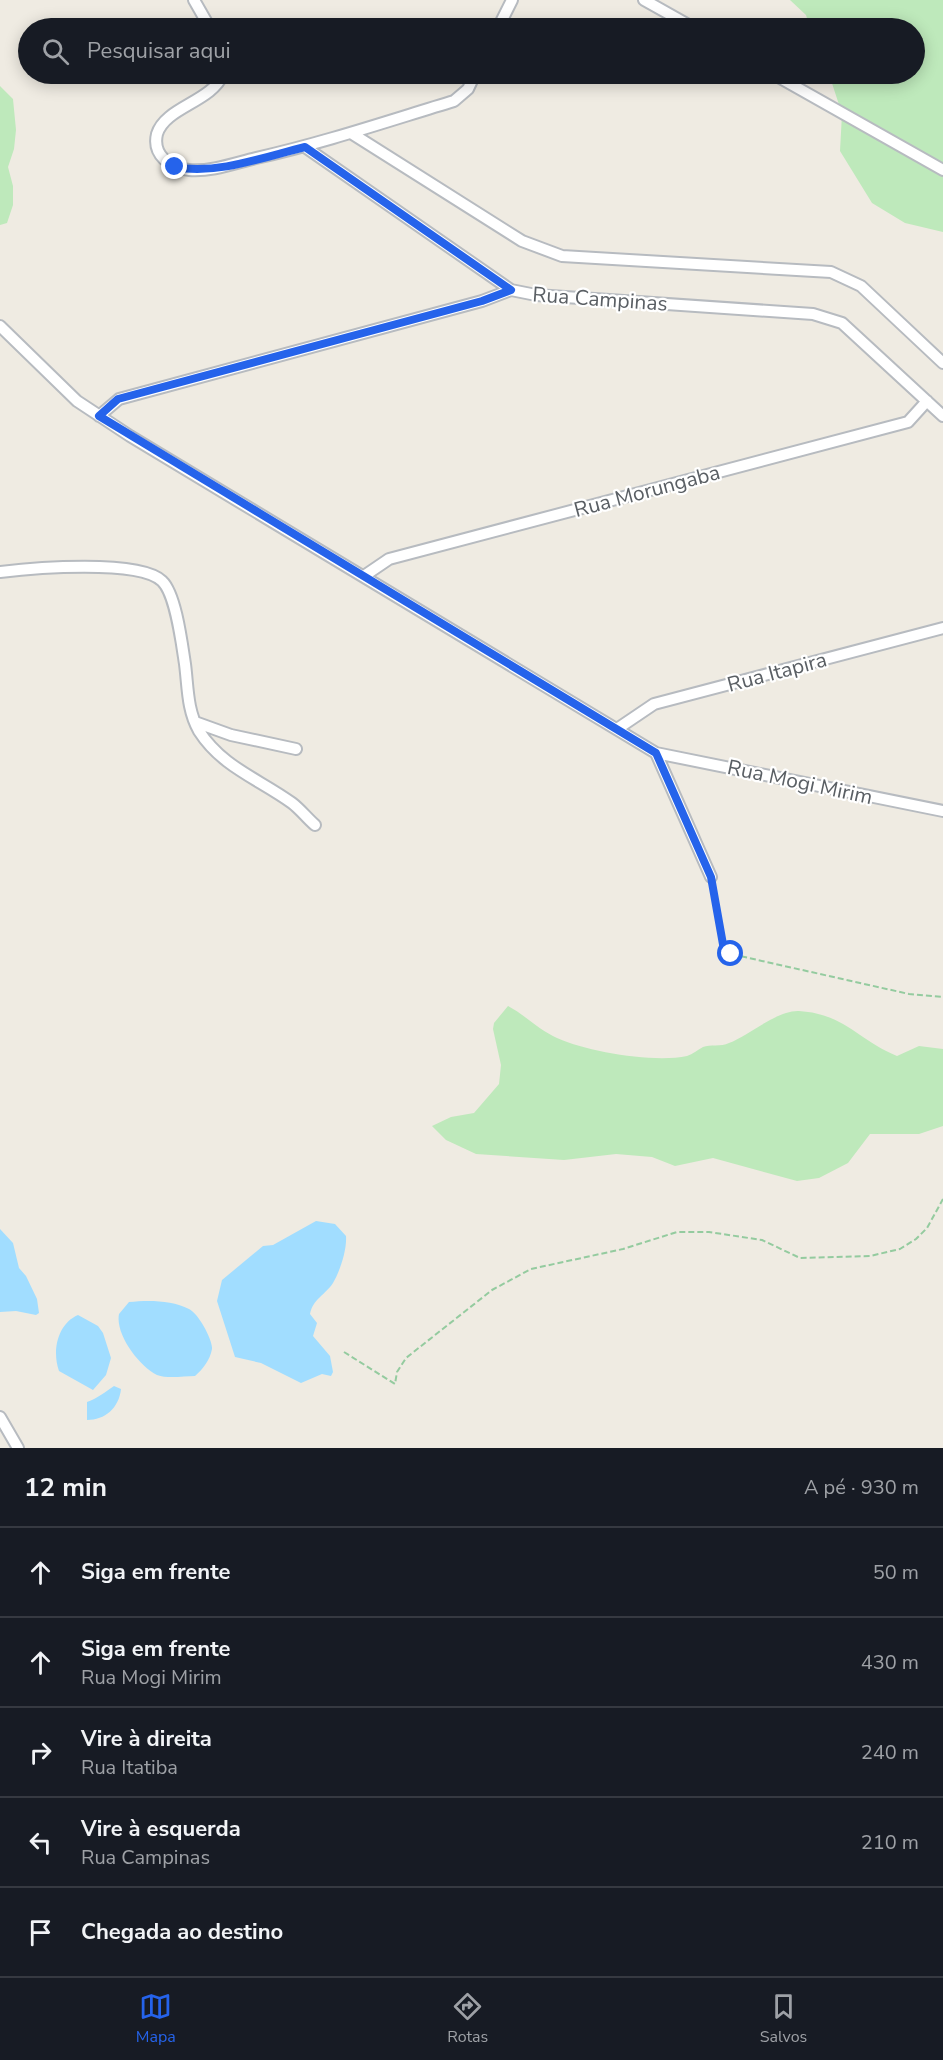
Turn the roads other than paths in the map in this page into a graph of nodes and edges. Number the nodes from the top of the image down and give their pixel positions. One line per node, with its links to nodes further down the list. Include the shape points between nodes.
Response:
1 (194, 0): 4 (street)
2 (512, 0): 5 (street)
3 (644, 0): 6 (street)
4 (204, 18)
5 (503, 18)
6 (676, 18)
7 (215, 84): 11 (street, via 164,122 156,146 162,158 175,167 190,170 217,168)
8 (471, 84): 10 (street, via 454,101)
9 (791, 84): 12 (street)
10 (351, 132): 11 (street); 15 (street, Rua Campinas, via 522,241 562,256 831,272 861,286)
11 (305, 147): 13 (street, Rua Campinas)
12 (943, 170)
13 (511, 290): 16 (street, Rua Campinas, via 536,296 813,314 842,323); 17 (street, via 118,399)
14 (0, 326): 17 (street, Rua Mogi Mirim, via 77,401)
15 (943, 363)
16 (927, 401): 18 (street, Rua Campinas); 20 (street, Rua Morungaba, via 908,422 389,559)
17 (99, 416): 20 (street, Rua Mogi Mirim)
18 (943, 416)
19 (0, 572): 22 (street, via 88,566 130,570 161,580 174,610)
20 (364, 576): 23 (street, Rua Mogi Mirim)
21 (943, 628): 23 (street, Rua Itapira, via 654,704)
22 (195, 722): 24 (street); 27 (street, via 219,756 292,804)
23 (617, 729): 25 (street, Rua Mogi Mirim)
24 (296, 750)
25 (656, 753): 26 (street, Rua Mogi Mirim); 28 (street)
26 (943, 811)
27 (315, 825)
28 (711, 877)
29 (0, 1418): 30 (street)
30 (18, 1448)

